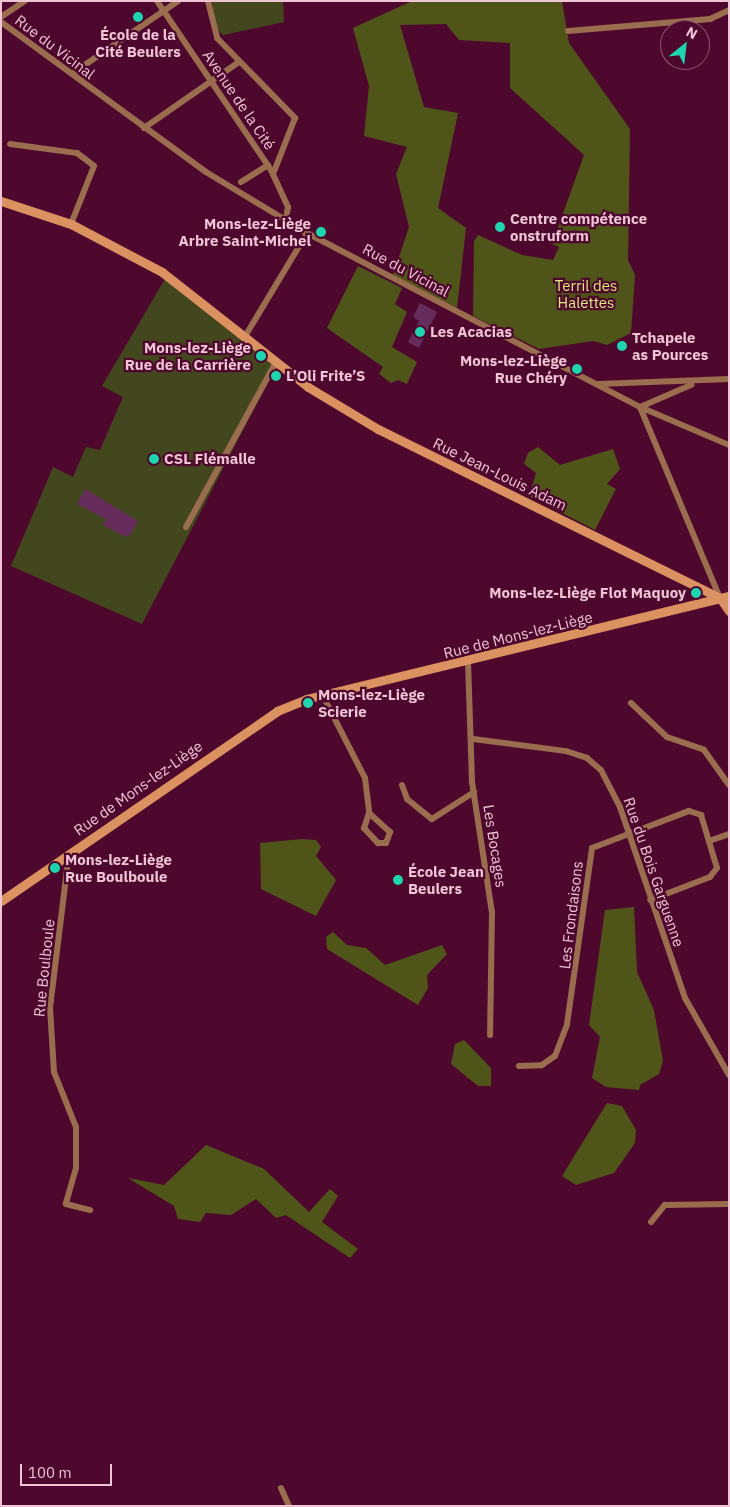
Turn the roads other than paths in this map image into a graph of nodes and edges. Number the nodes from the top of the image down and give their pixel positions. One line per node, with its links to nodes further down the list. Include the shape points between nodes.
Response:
1 (26, 1): 7 (street)
2 (157, 1): 6 (street, Avenue de la Cité)
3 (178, 1): 6 (street)
4 (208, 1): 10 (street, via 214,34)
5 (729, 10): 9 (street, via 710,19)
6 (164, 11): 11 (street); 12 (street, Avenue de la Cité)
7 (1, 17)
8 (1, 22): 11 (street, Rue du Vicinal)
9 (568, 31)
10 (240, 62): 12 (street); 16 (street, via 295,118)
11 (73, 72): 13 (street, Rue du Vicinal, via 82,84)
12 (211, 81): 13 (street); 15 (street, Avenue de la Cité)
13 (144, 128): 19 (street, Rue du Vicinal, via 222,183)
14 (10, 144): 20 (street, via 15,141 77,153 94,166)
15 (268, 165): 16 (street, Avenue de la Cité); 17 (street)
16 (273, 174): 19 (street, Avenue de la Cité, via 288,207)
17 (241, 182)
18 (1, 201): 20 (street, Rue Jean-Louis Adam)
19 (286, 218): 21 (street, Rue du Vicinal)
20 (71, 224): 22 (street, Rue Jean-Louis Adam, via 162,272)
21 (308, 233): 22 (street); 26 (street, Rue du Vicinal)
22 (244, 338): 23 (street, Rue Jean-Louis Adam)
23 (276, 362): 29 (street); 30 (street, Rue Jean-Louis Adam, via 378,429)
24 (729, 379): 25 (street)
25 (694, 383): 26 (street); 27 (street)
26 (599, 384): 27 (street, Rue du Vicinal)
27 (640, 407): 28 (street, Rue du Vicinal); 30 (street)
28 (729, 444)
29 (186, 527)
30 (724, 597): 31 (street); 32 (street, Rue de Mons-lez-Liège)
31 (729, 611)
32 (468, 662): 33 (street, Rue de Mons-lez-Liège); 35 (street, Les Bocages)
33 (323, 696): 39 (street, via 365,778); 43 (street, Rue de Mons-lez-Liège, via 277,711 244,731)
34 (631, 703): 37 (street, via 668,737 704,750)
35 (473, 739): 38 (street, Les Bocages); 40 (street, Rue du Bois Garguenne, via 587,758 601,770)
36 (402, 785): 38 (street, via 408,799 435,819)
37 (729, 786)
38 (474, 792): 46 (street, Les Bocages, via 492,912)
39 (369, 812): 39 (street, via 390,832 388,842 378,843 366,833)
40 (628, 831): 42 (street, Les Frondaisons, via 688,810 701,815); 44 (street, Rue du Bois Garguenne); 47 (street, Les Frondaisons, via 592,848 576,983 555,1056 542,1065)
41 (729, 834): 42 (street)
42 (709, 841): 44 (street, Les Frondaisons, via 717,868 710,877)
43 (69, 853): 45 (street, Rue de Mons-lez-Liège); 50 (street, Rue Boulboule, via 50,1007 54,1072 76,1127 76,1168 66,1204)
44 (650, 900): 48 (street, Rue du Bois Garguenne, via 689,1007)
45 (1, 901)
46 (490, 1035)
47 (519, 1066)
48 (729, 1075)
49 (729, 1204): 51 (street, via 665,1205)
50 (90, 1210)
51 (651, 1222)
52 (281, 1488): 53 (street)
53 (289, 1506)

